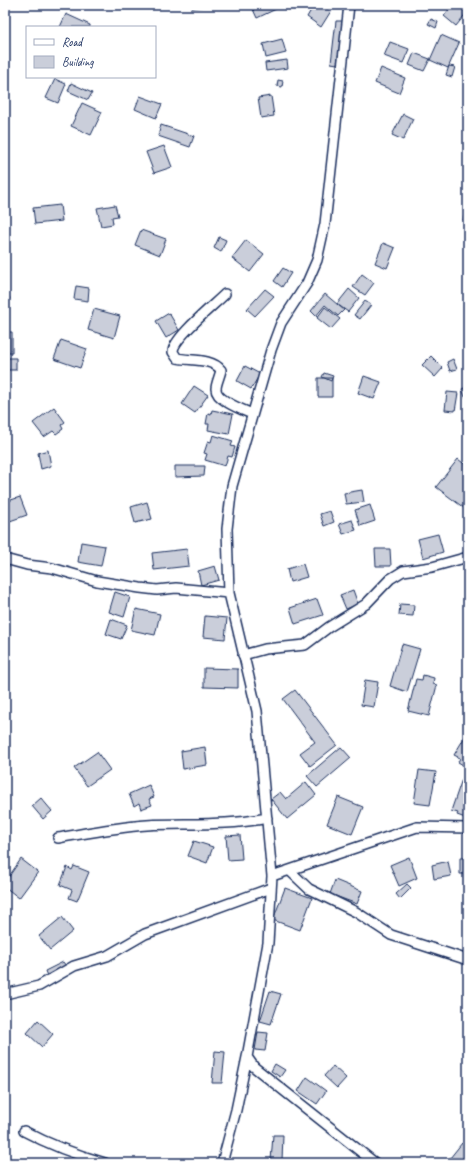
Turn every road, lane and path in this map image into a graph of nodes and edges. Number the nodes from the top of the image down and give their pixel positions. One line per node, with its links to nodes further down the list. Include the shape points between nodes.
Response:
1 (349, 5): 3 (street, via 325,224 317,260 307,283 281,323)
2 (225, 294): 3 (street, via 181,337 172,348 172,352 177,358 218,366 221,370 216,390 218,395)
3 (252, 414): 6 (street, via 232,486 227,529)
4 (468, 558): 7 (street, via 402,572 390,579 366,604 329,626 305,645 264,649)
5 (5, 559): 6 (street, via 133,587)
6 (228, 593): 7 (street)
7 (243, 655): 8 (street, via 257,711)
8 (267, 818): 10 (street, via 242,823 147,825); 12 (street)
9 (468, 828): 11 (street, via 417,827)
10 (58, 838)
11 (290, 871): 12 (street); 14 (street, via 309,889 356,912 391,935)
12 (272, 876): 13 (street)
13 (271, 888): 15 (street, via 145,934 107,956 74,966 39,986); 16 (street, via 268,943)
14 (468, 960)
15 (5, 994)
16 (247, 1057): 19 (street); 20 (street, via 254,1068)
17 (24, 1131): 18 (street, via 75,1154)
18 (105, 1163)
19 (222, 1163)
20 (376, 1163)

